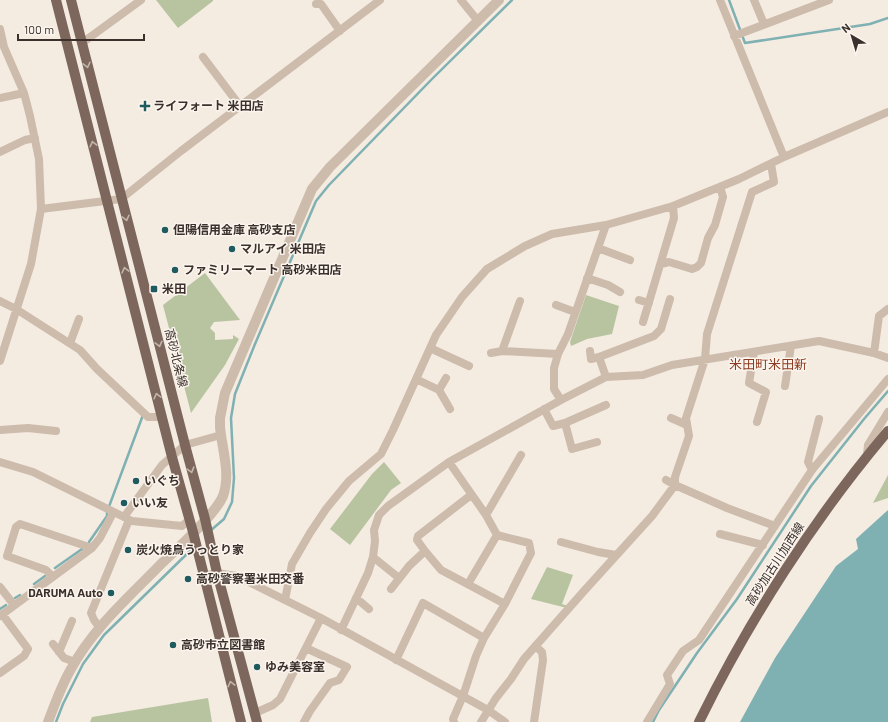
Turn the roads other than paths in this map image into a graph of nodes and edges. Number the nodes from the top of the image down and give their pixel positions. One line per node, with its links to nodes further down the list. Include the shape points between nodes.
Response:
1 (56, 0): 28 (main road, one-way to 1)
2 (71, 0): 16 (main road, 高砂北条線)
3 (141, 0): 16 (street)
4 (380, 0): 14 (street)
5 (462, 0): 11 (street)
6 (499, 0): 11 (street)
7 (720, 0): 15 (street)
8 (754, 0): 12 (street)
9 (829, 0): 12 (street)
10 (316, 4): 14 (street, via 321,4)
11 (478, 22): 82 (street, via 330,167 312,189 225,393 220,418)
12 (764, 24): 15 (street)
13 (0, 29): 18 (street, via 4,48)
14 (340, 30): 20 (street)
15 (734, 36): 24 (street)
16 (82, 43): 27 (main road, 高砂北条線, one-way to 27)
17 (203, 57): 20 (street)
18 (24, 93): 19 (street); 22 (street)
19 (0, 98)
20 (240, 106): 27 (street)
21 (888, 112): 24 (street)
22 (35, 138): 23 (street); 30 (street, via 39,159)
23 (0, 152)
24 (784, 157): 25 (street)
25 (771, 164): 26 (street); 59 (street, via 774,182 752,192 708,334)
26 (720, 187): 29 (street); 34 (street, via 723,197 701,263 692,269 669,262)
27 (122, 199): 28 (street); 84 (main road, 高砂北条線, one-way to 84)
28 (108, 201): 30 (street); 73 (main road, one-way to 28)
29 (673, 206): 31 (street); 34 (street, via 674,218)
30 (41, 209): 43 (street, via 31,264)
31 (606, 225): 32 (street); 50 (street, via 552,234 525,246 487,269 454,308)
32 (598, 248): 33 (street); 35 (street)
33 (630, 260)
34 (661, 264): 41 (street)
35 (587, 278): 36 (street); 45 (street)
36 (620, 292)
37 (670, 299): 57 (street, via 666,321 654,336 637,346)
38 (639, 300): 41 (street)
39 (0, 301): 43 (street)
40 (520, 301): 51 (street, via 513,311)
41 (649, 303): 47 (street)
42 (556, 305): 45 (street)
43 (16, 309): 48 (street); 60 (street)
44 (888, 309): 54 (street, via 879,316)
45 (575, 312): 56 (street)
46 (79, 319): 48 (street)
47 (643, 322)
48 (70, 343): 73 (street, via 89,358 97,369 148,417)
49 (791, 346): 53 (street); 54 (street, via 819,341); 66 (street)
50 (430, 348): 61 (street); 64 (street)
51 (502, 351): 55 (street); 56 (street)
52 (590, 351): 57 (street, via 590,360)
53 (754, 352): 59 (street); 76 (street, via 749,383 766,392)
54 (874, 353): 58 (street)
55 (491, 354)
56 (558, 354): 68 (street, via 554,368 554,389)
57 (599, 357): 62 (street)
58 (888, 358)
59 (705, 359): 62 (street, via 672,365 643,376); 78 (street, via 686,418)
60 (0, 361)
61 (469, 366)
62 (606, 377): 68 (street)
63 (446, 378): 67 (street)
64 (416, 379): 67 (street); 118 (street, via 381,454 349,481 335,497 292,564)
65 (888, 379): 90 (street)
66 (785, 386)
67 (440, 390): 70 (street)
68 (561, 400): 71 (street)
69 (606, 405): 77 (street)
70 (450, 409)
71 (544, 409): 77 (street, via 553,426); 89 (street)
72 (888, 412): 86 (street, via 868,445)
73 (162, 417): 87 (main road)
74 (671, 418): 78 (street)
75 (819, 419): 90 (street, via 808,462)
76 (757, 422)
77 (565, 423): 83 (street, via 572,449)
78 (687, 425): 92 (street, via 689,436 675,477)
79 (0, 430): 80 (street, via 28,428)
80 (56, 431)
81 (888, 431): 86 (main road, 高砂加古川加西線)
82 (221, 435): 84 (street); 97 (street, via 227,481 220,501)
83 (597, 442)
84 (184, 445): 87 (street); 97 (main road, 高砂北条線, one-way to 97)
85 (521, 455): 95 (street)
86 (867, 455): 146 (main road, 高砂加古川加西線, via 830,504 753,622)
87 (172, 457): 96 (street, via 162,465); 98 (main road)
88 (0, 462): 94 (street, via 33,472)
89 (449, 462): 93 (street); 109 (street, via 379,515 374,530)
90 (812, 470): 99 (street)
91 (666, 480): 92 (street)
92 (675, 485): 99 (street); 107 (street, via 652,516)
93 (471, 495): 95 (street); 106 (street, via 418,536 417,540)
94 (113, 513): 96 (street); 105 (street, via 100,538)
95 (486, 515): 101 (street)
96 (127, 519): 98 (street, via 182,526); 125 (street, via 91,613)
97 (205, 519): 100 (street); 110 (main road, 高砂北条線)
98 (189, 520): 100 (main road)
99 (774, 526): 104 (street)
100 (193, 532): 112 (main road); 125 (street)
101 (497, 534): 114 (street); 120 (street, via 529,543 531,553)
102 (720, 534): 104 (street)
103 (561, 542): 107 (street)
104 (763, 545): 145 (street, via 699,640 683,651 667,675 670,684)
105 (88, 546): 108 (street, via 20,524 16,527); 111 (street)
106 (425, 552): 113 (street); 114 (street, via 441,570)
107 (616, 555): 129 (street)
108 (4, 556): 111 (street)
109 (373, 557): 113 (street); 117 (street)
110 (217, 572): 112 (street); 118 (street, via 237,576); 137 (main road, 高砂北条線)
111 (50, 574): 119 (street)
112 (204, 576): 139 (main road, one-way to 112)
113 (399, 578): 116 (street)
114 (468, 584): 120 (street)
115 (0, 587): 119 (street)
116 (390, 589)
117 (356, 598): 121 (street); 126 (street)
118 (285, 600): 123 (street)
119 (12, 602): 122 (street)
120 (504, 604): 127 (street)
121 (369, 608)
122 (1, 615): 134 (street, via 28,650 24,656)
123 (320, 618): 126 (street); 130 (street)
124 (72, 621): 131 (street)
125 (100, 628): 133 (street)
126 (341, 630): 132 (street)
127 (484, 638): 132 (street, via 423,603); 135 (street)
128 (53, 644): 131 (street)
129 (535, 646): 136 (street); 144 (street, via 542,652 543,660)
130 (306, 648): 137 (street, via 280,699); 140 (street, via 347,667 339,680 330,683)
131 (59, 652): 133 (street, via 64,658)
132 (396, 660): 135 (street)
133 (75, 662): 138 (street)
134 (0, 673)
135 (463, 696): 136 (street); 141 (street)
136 (488, 710): 142 (street); 143 (street)
137 (256, 717)
138 (48, 722)
139 (241, 722)
140 (304, 722)
141 (454, 722)
142 (481, 722)
143 (505, 722)
144 (534, 722)
145 (647, 722)
146 (699, 722)

